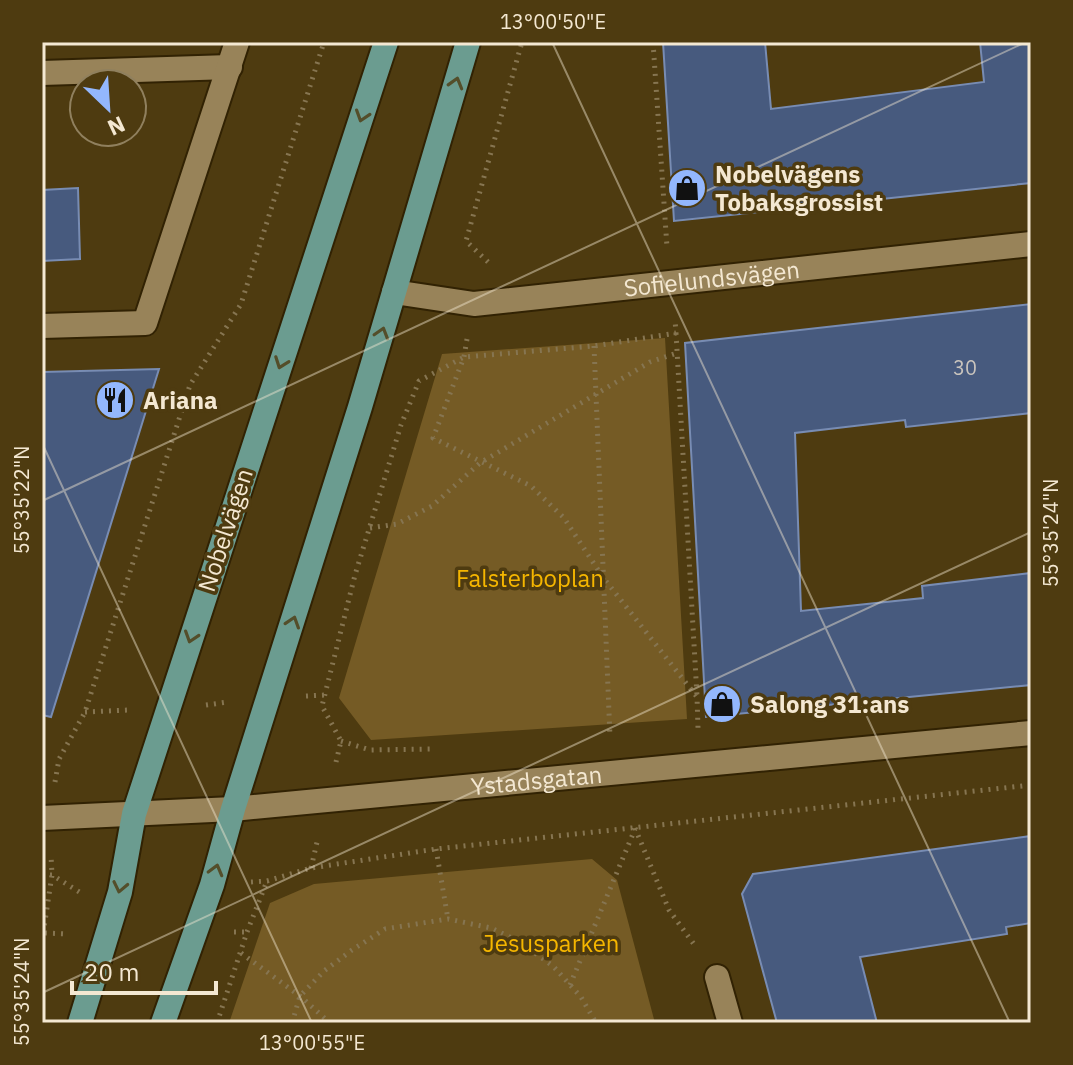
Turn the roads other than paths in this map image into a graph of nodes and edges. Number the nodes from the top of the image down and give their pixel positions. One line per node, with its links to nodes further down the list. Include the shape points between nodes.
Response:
1 (237, 42): 4 (street)
2 (386, 42): 11 (main road, Nobelvägen, one-way to 11)
3 (468, 42): 7 (main road, one-way to 3)
4 (230, 67): 5 (street); 8 (street, via 145,323)
5 (42, 73)
6 (1031, 244): 7 (street, Sofielundsvägen, via 474,304)
7 (394, 292): 10 (main road, one-way to 7)
8 (42, 326)
9 (1031, 733): 10 (street, Ystadsgatan)
10 (233, 809): 11 (street, Ystadsgatan); 15 (main road, one-way to 10)
11 (134, 814): 12 (street, Ystadsgatan); 14 (main road, Nobelvägen, one-way to 14, via 120,892)
12 (46, 818)
13 (717, 977): 16 (street)
14 (80, 1023)
15 (163, 1023)
16 (730, 1023)

